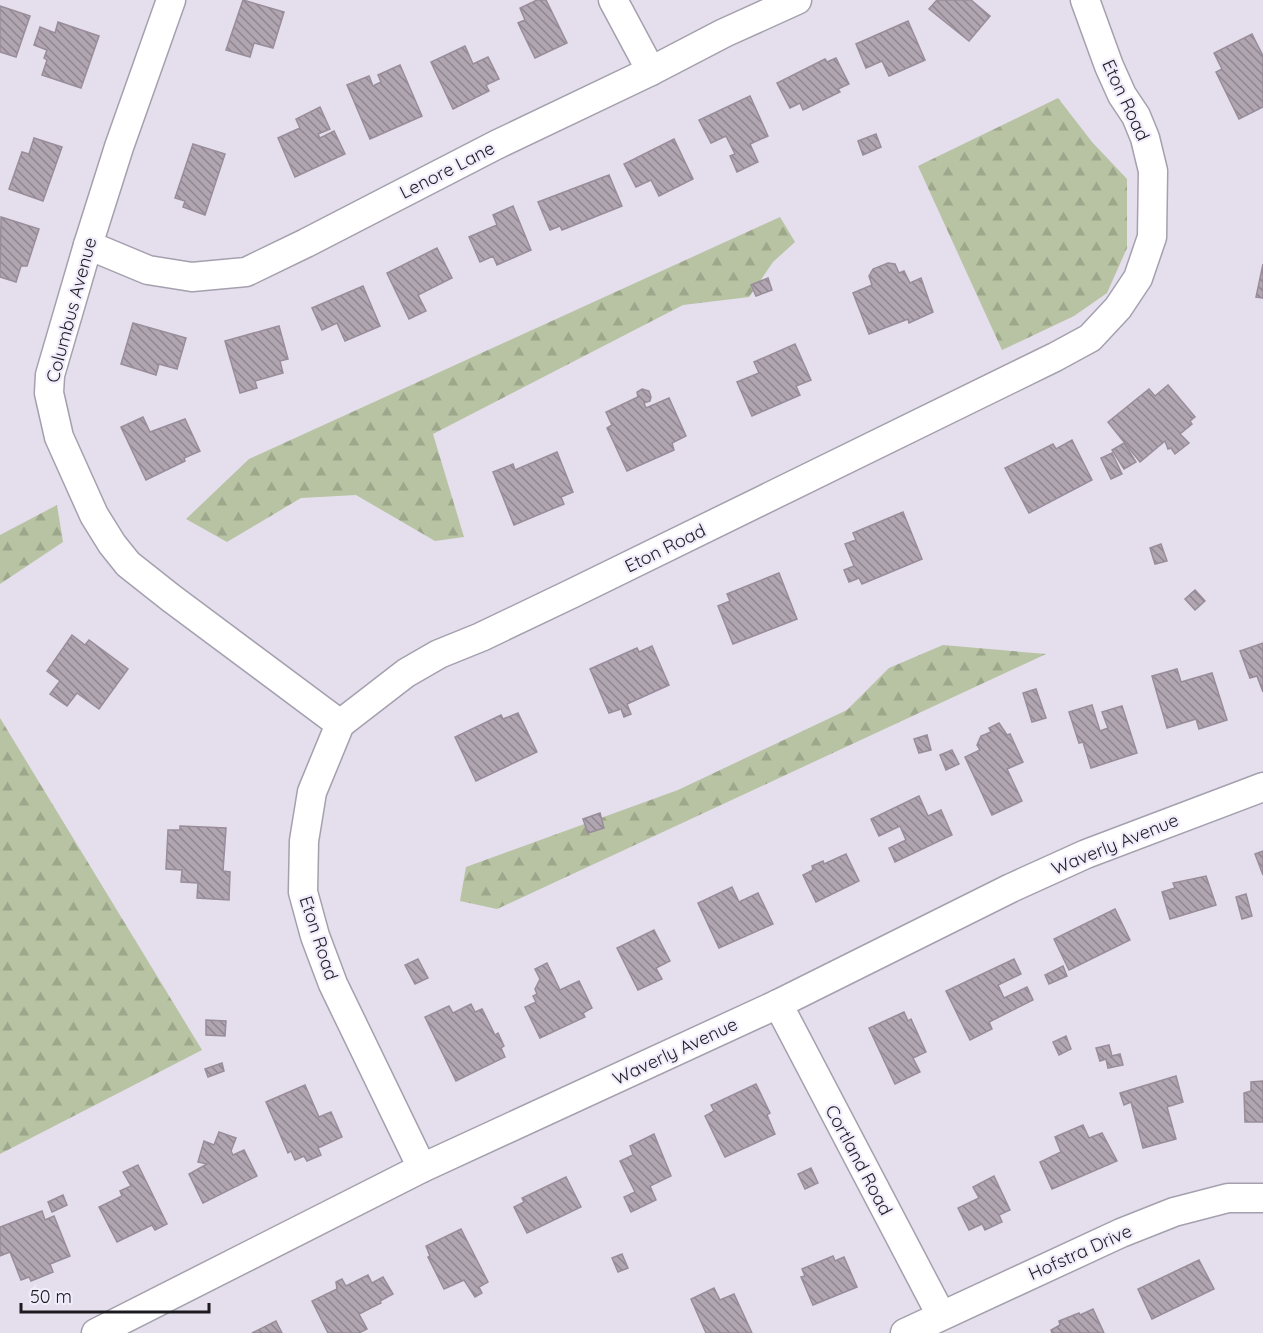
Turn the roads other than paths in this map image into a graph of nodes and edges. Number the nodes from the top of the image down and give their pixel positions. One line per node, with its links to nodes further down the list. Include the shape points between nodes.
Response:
1 (613, 0): 5 (street)
2 (797, 0): 5 (street, Lenore Lane)
3 (1085, 0): 7 (street, Eton Road, via 1109,66 1145,138 1153,171 1154,204 1152,237 1138,278 1118,308 1090,338 573,593 439,654 406,673)
4 (167, 1): 6 (street, Columbus Avenue)
5 (651, 71): 6 (street, Lenore Lane, via 246,272 192,277 148,270)
6 (88, 244): 7 (street, Columbus Avenue, via 50,375 49,393 59,437 94,515 128,564)
7 (340, 724): 10 (street, Eton Road, via 312,792 304,841 303,892 333,984)
8 (1263, 787): 9 (street, Waverly Avenue, via 1106,846 1011,888)
9 (778, 1004): 10 (street, Waverly Avenue); 12 (street, Cortland Road)
10 (422, 1168): 13 (street, Waverly Avenue)
11 (1263, 1198): 12 (street, Hofstra Drive, via 1228,1198 1174,1212)
12 (941, 1315): 14 (street, Hofstra Drive)
13 (96, 1333)
14 (905, 1333)

